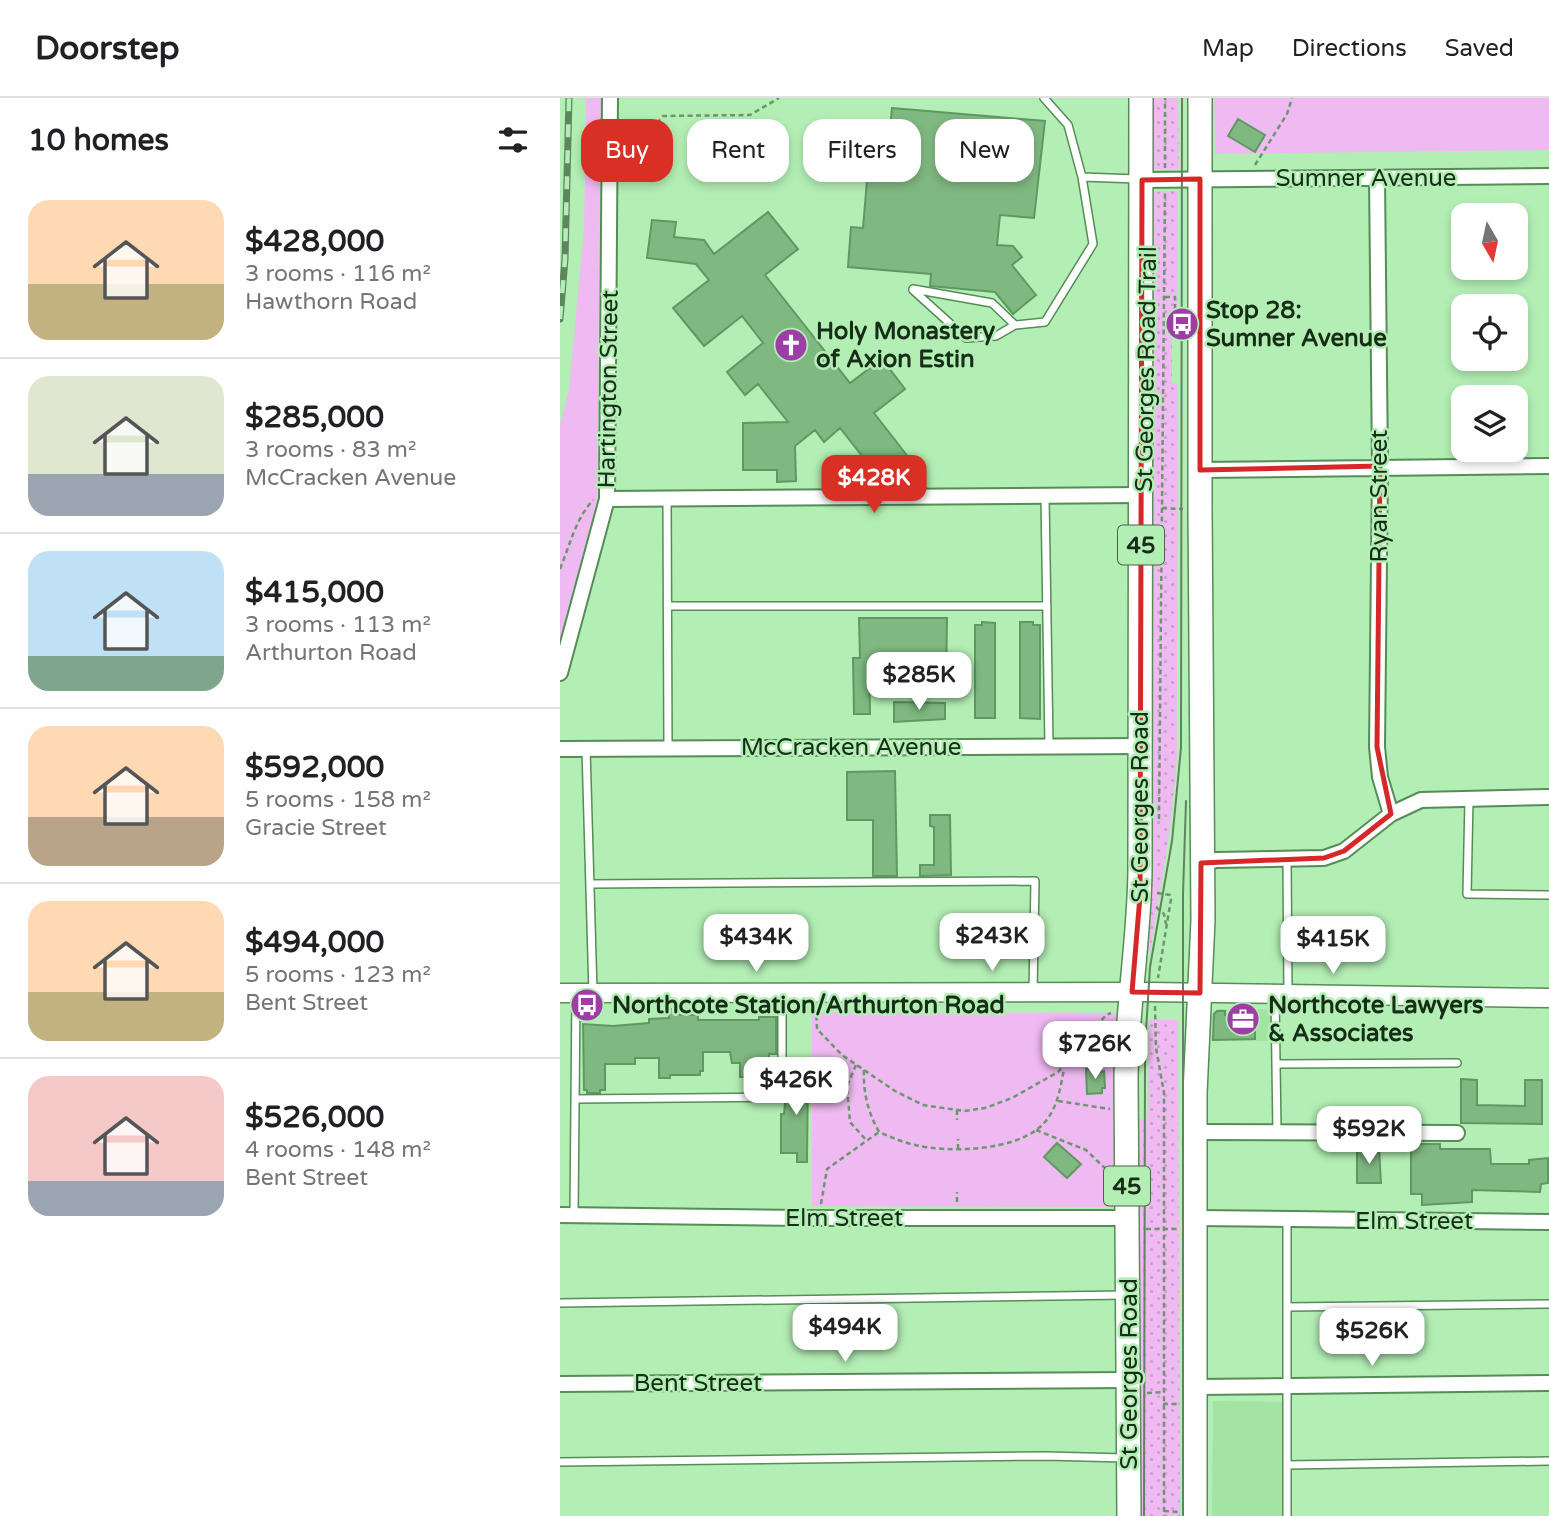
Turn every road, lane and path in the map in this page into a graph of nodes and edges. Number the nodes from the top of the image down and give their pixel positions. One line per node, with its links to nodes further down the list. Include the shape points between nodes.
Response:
1 (610, 98): 23 (street, Hartington Street)
2 (779, 98): 8 (path, via 750,115)
3 (1044, 98): 10 (lane, via 1068,125)
4 (1142, 98): 15 (highway, St Georges Road / 45)
5 (1165, 98): 13 (path, St Georges Road Trail)
6 (1200, 98): 14 (highway, 45)
7 (1292, 98): 12 (path)
8 (660, 119)
9 (1549, 176): 11 (street, Sumner Avenue)
10 (1082, 177): 15 (lane); 18 (lane, via 1093,244 1045,322)
11 (1377, 177): 12 (street, Sumner Avenue); 20 (street, Ryan Street)
12 (1248, 178): 14 (street, Sumner Avenue)
13 (1165, 179): 14 (street, Sumner Avenue); 15 (street, Sumner Avenue); 16 (path, St Georges Road Trail)
14 (1200, 179): 21 (highway, 45)
15 (1142, 180): 25 (highway, St Georges Road / 45)
16 (1165, 297): 17 (path, via 1175,297); 25 (path, St Georges Road Trail)
17 (1175, 321)
18 (1015, 325): 18 (lane, via 992,303 913,289 967,338 996,336)
19 (1549, 466): 20 (street)
20 (1380, 467): 21 (street); 38 (street, Ryan Street, via 1377,747)
21 (1200, 470): 26 (highway, 45)
22 (1045, 496): 24 (street); 25 (street); 29 (lane)
23 (607, 499): 24 (street); 27 (path, via 592,500 569,541); 30 (street, Hartington Street)
24 (667, 499): 28 (lane)
25 (1148, 504): 26 (path); 32 (highway, St Georges Road / 45); 39 (path, St Georges Road Trail)
26 (1200, 508): 41 (highway, 45)
27 (560, 569)
28 (668, 606): 29 (lane); 34 (lane)
29 (1047, 606): 31 (lane)
30 (560, 673)
31 (1049, 746): 32 (street, McCracken Avenue); 34 (street, McCracken Avenue)
32 (1141, 746): 48 (highway, St Georges Road / 45, via 1139,919)
33 (560, 748): 35 (street, McCracken Avenue)
34 (668, 748): 35 (street, McCracken Avenue)
35 (586, 749): 42 (lane)
36 (1549, 797): 37 (street)
37 (1469, 798): 38 (street, via 1421,800); 44 (lane, via 1467,894)
38 (1391, 814): 40 (street, via 1344,851 1324,858)
39 (1159, 824)
40 (1287, 859): 41 (street); 53 (lane)
41 (1201, 864): 52 (highway, 45)
42 (590, 884): 47 (lane, via 1035,881); 50 (lane)
43 (1152, 892): 46 (path, via 1171,896)
44 (1549, 895)
45 (1152, 902): 46 (path, via 1164,914)
46 (1166, 924): 49 (path)
47 (1033, 992): 48 (street); 51 (street)
48 (1132, 992): 49 (street); 83 (highway, St Georges Road / 45, via 1126,1066)
49 (1156, 992): 52 (street); 84 (path, via 1156,1048 1164,1093)
50 (577, 993): 51 (street); 62 (lane)
51 (782, 993): 62 (lane, via 782,1097)
52 (1200, 993): 53 (street); 69 (highway, 45)
53 (1282, 995): 54 (street); 57 (lane)
54 (1549, 998)
55 (816, 1005): 59 (path, via 817,1029)
56 (1114, 1012): 60 (path, via 1106,1015)
57 (1276, 1063): 58 (lane); 70 (lane)
58 (1457, 1063)
59 (856, 1065): 61 (path); 73 (path, via 847,1086 850,1122)
60 (1064, 1068): 63 (path); 64 (path, via 1012,1098 985,1108)
61 (864, 1070): 64 (path, via 923,1105); 68 (path, via 867,1105)
62 (575, 1099): 78 (lane)
63 (1058, 1101): 65 (path); 67 (path)
64 (957, 1110): 66 (path)
65 (1115, 1110)
66 (957, 1120)
67 (1036, 1130): 74 (path, via 1012,1142); 75 (path, via 1086,1150)
68 (879, 1132): 73 (path); 74 (path, via 917,1146)
69 (1195, 1132): 70 (street); 82 (highway, 45)
70 (1277, 1132): 71 (street)
71 (1457, 1133)
72 (958, 1139): 74 (path)
73 (867, 1141): 79 (path, via 827,1169)
74 (958, 1149)
75 (1115, 1178)
76 (957, 1192): 77 (path)
77 (957, 1202)
78 (567, 1215): 79 (street, Elm Street)
79 (818, 1218): 83 (street, Elm Street)
80 (1287, 1220): 81 (street, Elm Street); 82 (street, Elm Street); 88 (lane)
81 (1549, 1222)
82 (1195, 1223): 84 (path); 92 (highway, 45)
83 (1128, 1224): 84 (path); 85 (highway, St Georges Road / 45)
84 (1165, 1229): 99 (path)
85 (1129, 1295): 86 (lane); 89 (highway, St Georges Road / 45)
86 (560, 1303)
87 (1549, 1304): 88 (lane)
88 (1287, 1307): 93 (lane)
89 (1130, 1380): 90 (street, Bent Street); 94 (highway, St Georges Road / 45)
90 (560, 1384)
91 (1549, 1384): 93 (street)
92 (1196, 1387): 93 (street); 100 (highway, 45)
93 (1287, 1387): 97 (lane)
94 (1129, 1458): 96 (lane); 98 (highway, St Georges Road / 45)
95 (1549, 1461): 97 (lane)
96 (560, 1462)
97 (1287, 1465): 101 (lane)
98 (1129, 1516)
99 (1164, 1516)
100 (1195, 1516)
101 (1287, 1516)

